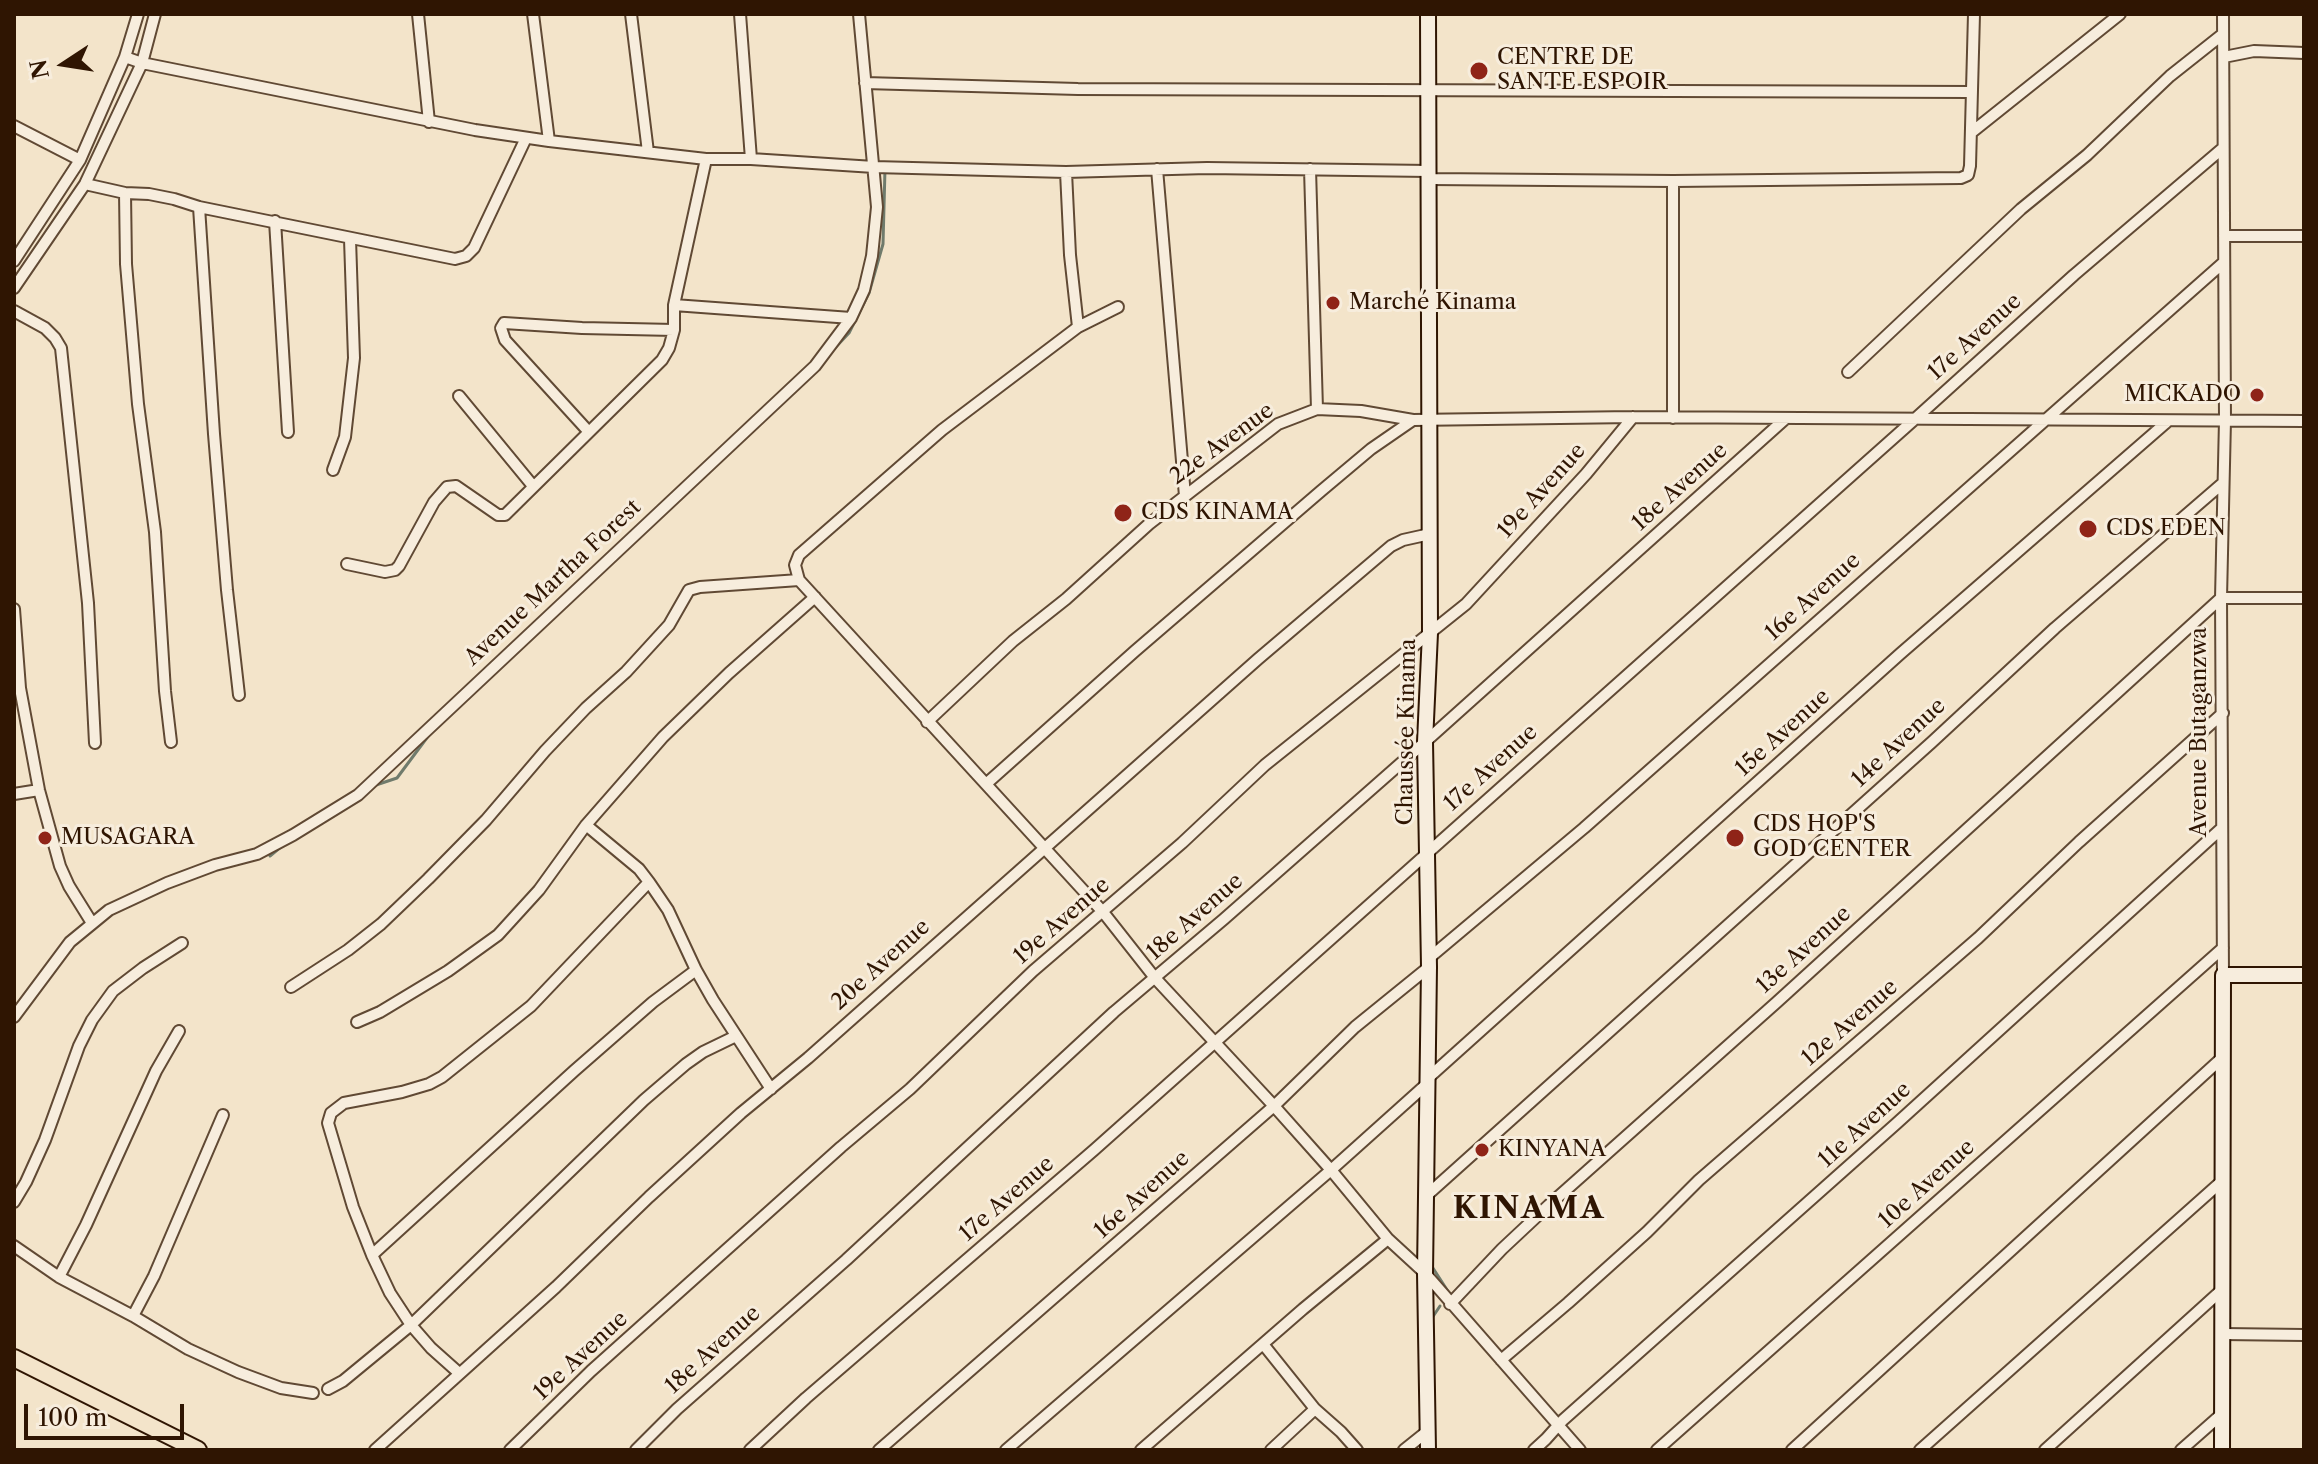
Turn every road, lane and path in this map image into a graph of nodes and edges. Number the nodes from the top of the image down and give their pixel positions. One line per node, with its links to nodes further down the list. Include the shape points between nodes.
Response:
1 (138, 14): 14 (street)
2 (155, 14): 16 (street)
3 (418, 14): 20 (street)
4 (533, 14): 24 (street)
5 (631, 14): 26 (street)
6 (740, 14): 28 (street)
7 (859, 14): 17 (street, Avenue Martha Forest)
8 (1428, 14): 18 (street, Chaussée Kinama)
9 (1974, 14): 19 (street)
10 (2120, 14): 22 (street)
11 (2223, 14): 12 (street, Avenue Butaganzwa)
12 (2223, 34): 15 (street, Avenue Butaganzwa); 52 (street, via 2021,209)
13 (2304, 53): 15 (street, via 2254,51)
14 (125, 57): 16 (street); 29 (street)
15 (2224, 57): 25 (street, Avenue Butaganzwa)
16 (142, 63): 20 (street); 36 (street)
17 (865, 83): 18 (street); 30 (street, Avenue Martha Forest)
18 (1428, 89): 19 (street); 34 (street, Chaussée Kinama)
19 (1972, 92): 22 (street)
20 (429, 122): 23 (street)
21 (14, 126): 29 (street)
22 (1972, 132): 35 (street, via 1968,175 1961,178)
23 (526, 138): 24 (street); 42 (street, via 466,256 455,259)
24 (549, 141): 26 (street)
25 (2223, 148): 40 (street, Avenue Butaganzwa); 58 (street, 17e Avenue)
26 (648, 152): 27 (street)
27 (706, 159): 28 (street); 46 (street)
28 (751, 159): 30 (street)
29 (80, 160): 43 (street)
30 (874, 167): 33 (street); 49 (street, Avenue Martha Forest, via 872,256)
31 (1157, 169): 32 (street); 33 (street); 70 (street)
32 (1310, 169): 34 (street); 54 (street)
33 (1066, 172): 50 (street)
34 (1429, 175): 35 (street); 56 (street, Chaussée Kinama)
35 (1673, 181): 57 (street)
36 (85, 184): 37 (street); 45 (street)
37 (125, 193): 38 (street); 83 (street, via 126,264)
38 (199, 207): 39 (street); 80 (street)
39 (275, 221): 42 (street); 66 (street)
40 (2224, 236): 41 (street); 44 (street, Avenue Butaganzwa)
41 (2304, 236)
42 (350, 239): 67 (street, via 354,358 345,437)
43 (14, 261)
44 (2223, 263): 60 (street, 16e Avenue); 62 (street, Avenue Butaganzwa)
45 (14, 288)
46 (674, 305): 49 (street); 51 (street)
47 (1118, 307): 50 (street)
48 (14, 311): 85 (street, via 45,328 61,348 88,603)
49 (851, 318): 95 (street, Avenue Martha Forest, via 815,366 358,795 257,854 167,883)
50 (1078, 327): 73 (street, via 942,430 799,555)
51 (674, 330): 65 (street, via 662,360); 65 (street, via 504,323 505,340)
52 (1848, 372)
53 (459, 396): 69 (street)
54 (1317, 409): 61 (street, 22e Avenue); 70 (street, 22e Avenue, via 1278,424)
55 (1633, 417): 56 (street, 22e Avenue); 57 (street, 22e Avenue); 78 (street, 19e Avenue, via 1466,604)
56 (1429, 418): 61 (street, 22e Avenue); 71 (street, Chaussée Kinama)
57 (1673, 418): 59 (street, 22e Avenue)
58 (1916, 418): 59 (street, 22e Avenue); 60 (street, 22e Avenue); 92 (street, 17e Avenue)
59 (1785, 419): 84 (street, 18e Avenue)
60 (2045, 419): 63 (street, 22e Avenue); 98 (street, 16e Avenue)
61 (1413, 420): 86 (street, via 1321,491)
62 (2225, 420): 63 (street, 22e Avenue); 64 (street, 22e Avenue); 68 (street, Avenue Butaganzwa)
63 (2169, 421): 110 (street, 15e Avenue, via 1900,654)
64 (2304, 421)
65 (588, 431): 69 (street)
66 (288, 432)
67 (333, 470)
68 (2223, 483): 75 (street, Avenue Butaganzwa); 116 (street, 14e Avenue)
69 (533, 486): 72 (street, via 505,515 456,486 447,487 395,570)
70 (1185, 496): 82 (street, 22e Avenue, via 1013,641)
71 (1430, 534): 78 (street, Chaussée Kinama); 91 (street, 20e Avenue, via 1391,546)
72 (347, 564)
73 (799, 580): 74 (street); 103 (street, via 689,590 669,625 428,879 370,933)
74 (815, 597): 82 (street); 89 (street, via 663,737)
75 (2221, 598): 76 (street); 81 (street, Avenue Butaganzwa); 124 (street, 13e Avenue, via 1549,1205)
76 (2304, 598)
77 (14, 609): 79 (street)
78 (1430, 633): 84 (street, Chaussée Kinama); 94 (street, 19e Avenue, via 1265,765)
79 (15, 654): 87 (street)
80 (239, 695)
81 (2223, 713): 90 (street, Avenue Butaganzwa); 131 (street, 12e Avenue, via 1978,938)
82 (927, 722): 86 (street)
83 (171, 742)
84 (1425, 742): 92 (street, Chaussée Kinama); 102 (street, 18e Avenue)
85 (95, 743)
86 (986, 784): 91 (street)
87 (39, 790): 88 (street); 95 (street, via 60,866)
88 (14, 794)
89 (586, 825): 93 (street); 105 (street, via 498,935 448,971)
90 (2222, 828): 97 (street, Avenue Butaganzwa); 137 (street, 11e Avenue)
91 (1043, 848): 94 (street); 111 (street, 20e Avenue)
92 (1428, 853): 98 (street, Chaussée Kinama); 108 (street, 17e Avenue)
93 (649, 882): 99 (street); 120 (street, via 531,1006 442,1077 402,1092 344,1103 331,1113 328,1123)
94 (1103, 912): 102 (street); 141 (street, 19e Avenue, via 591,1371)
95 (92, 923): 104 (street, Avenue Martha Forest, via 70,942)
96 (182, 943): 117 (street, via 113,991 92,1020 45,1140)
97 (2223, 948): 100 (street, Avenue Butaganzwa); 153 (street, 10e Avenue)
98 (1429, 963): 110 (street, Chaussée Kinama); 112 (street, 16e Avenue)
99 (696, 970): 107 (street); 120 (street, via 574,1071)
100 (2223, 975): 101 (street); 109 (street, Avenue Butaganzwa)
101 (2304, 975)
102 (1155, 978): 108 (street); 142 (street, 18e Avenue)
103 (291, 987)
104 (14, 1017)
105 (357, 1022)
106 (179, 1031): 122 (street)
107 (736, 1036): 111 (street); 126 (street, via 703,1052 644,1100)
108 (1215, 1041): 112 (street); 143 (street, 17e Avenue)
109 (2222, 1058): 115 (street, Avenue Butaganzwa); 154 (street)
110 (1428, 1080): 114 (street, 15e Avenue); 116 (street, Chaussée Kinama)
111 (771, 1089): 132 (street, 20e Avenue)
112 (1274, 1106): 114 (street); 144 (street, 16e Avenue)
113 (223, 1115): 125 (street)
114 (1331, 1170): 118 (street); 145 (street, 15e Avenue)
115 (2221, 1182): 123 (street, Avenue Butaganzwa); 155 (street)
116 (1426, 1196): 121 (street, Chaussée Kinama)
117 (14, 1202)
118 (1388, 1239): 121 (street); 129 (street)
119 (14, 1246): 122 (street)
120 (372, 1255): 126 (street)
121 (1425, 1273): 124 (street); 138 (street, Chaussée Kinama)
122 (59, 1277): 125 (street)
123 (2224, 1288): 127 (street, Avenue Butaganzwa); 156 (street)
124 (1452, 1301): 131 (street)
125 (133, 1316): 134 (street, via 238,1372)
126 (411, 1325): 132 (street); 133 (street)
127 (2223, 1334): 128 (street); 136 (street, Avenue Butaganzwa)
128 (2304, 1335)
129 (1263, 1344): 135 (street); 146 (street)
130 (14, 1358): 139 (main road)
131 (1502, 1358): 137 (street)
132 (459, 1373): 140 (street, 20e Avenue)
133 (328, 1389)
134 (313, 1393)
135 (1315, 1409): 147 (street); 148 (street)
136 (2223, 1413): 157 (street); 158 (street, Avenue Butaganzwa)
137 (1560, 1422): 151 (street, 11e Avenue); 152 (street)
138 (1429, 1430): 149 (street); 150 (street, Chaussée Kinama)
139 (198, 1450)
140 (375, 1450)
141 (510, 1450)
142 (636, 1450)
143 (750, 1450)
144 (879, 1450)
145 (1006, 1450)
146 (1141, 1450)
147 (1271, 1450)
148 (1357, 1450)
149 (1404, 1450)
150 (1428, 1450)
151 (1534, 1450)
152 (1580, 1450)
153 (1657, 1450)
154 (1792, 1450)
155 (1920, 1450)
156 (2045, 1450)
157 (2181, 1450)
158 (2222, 1450)

